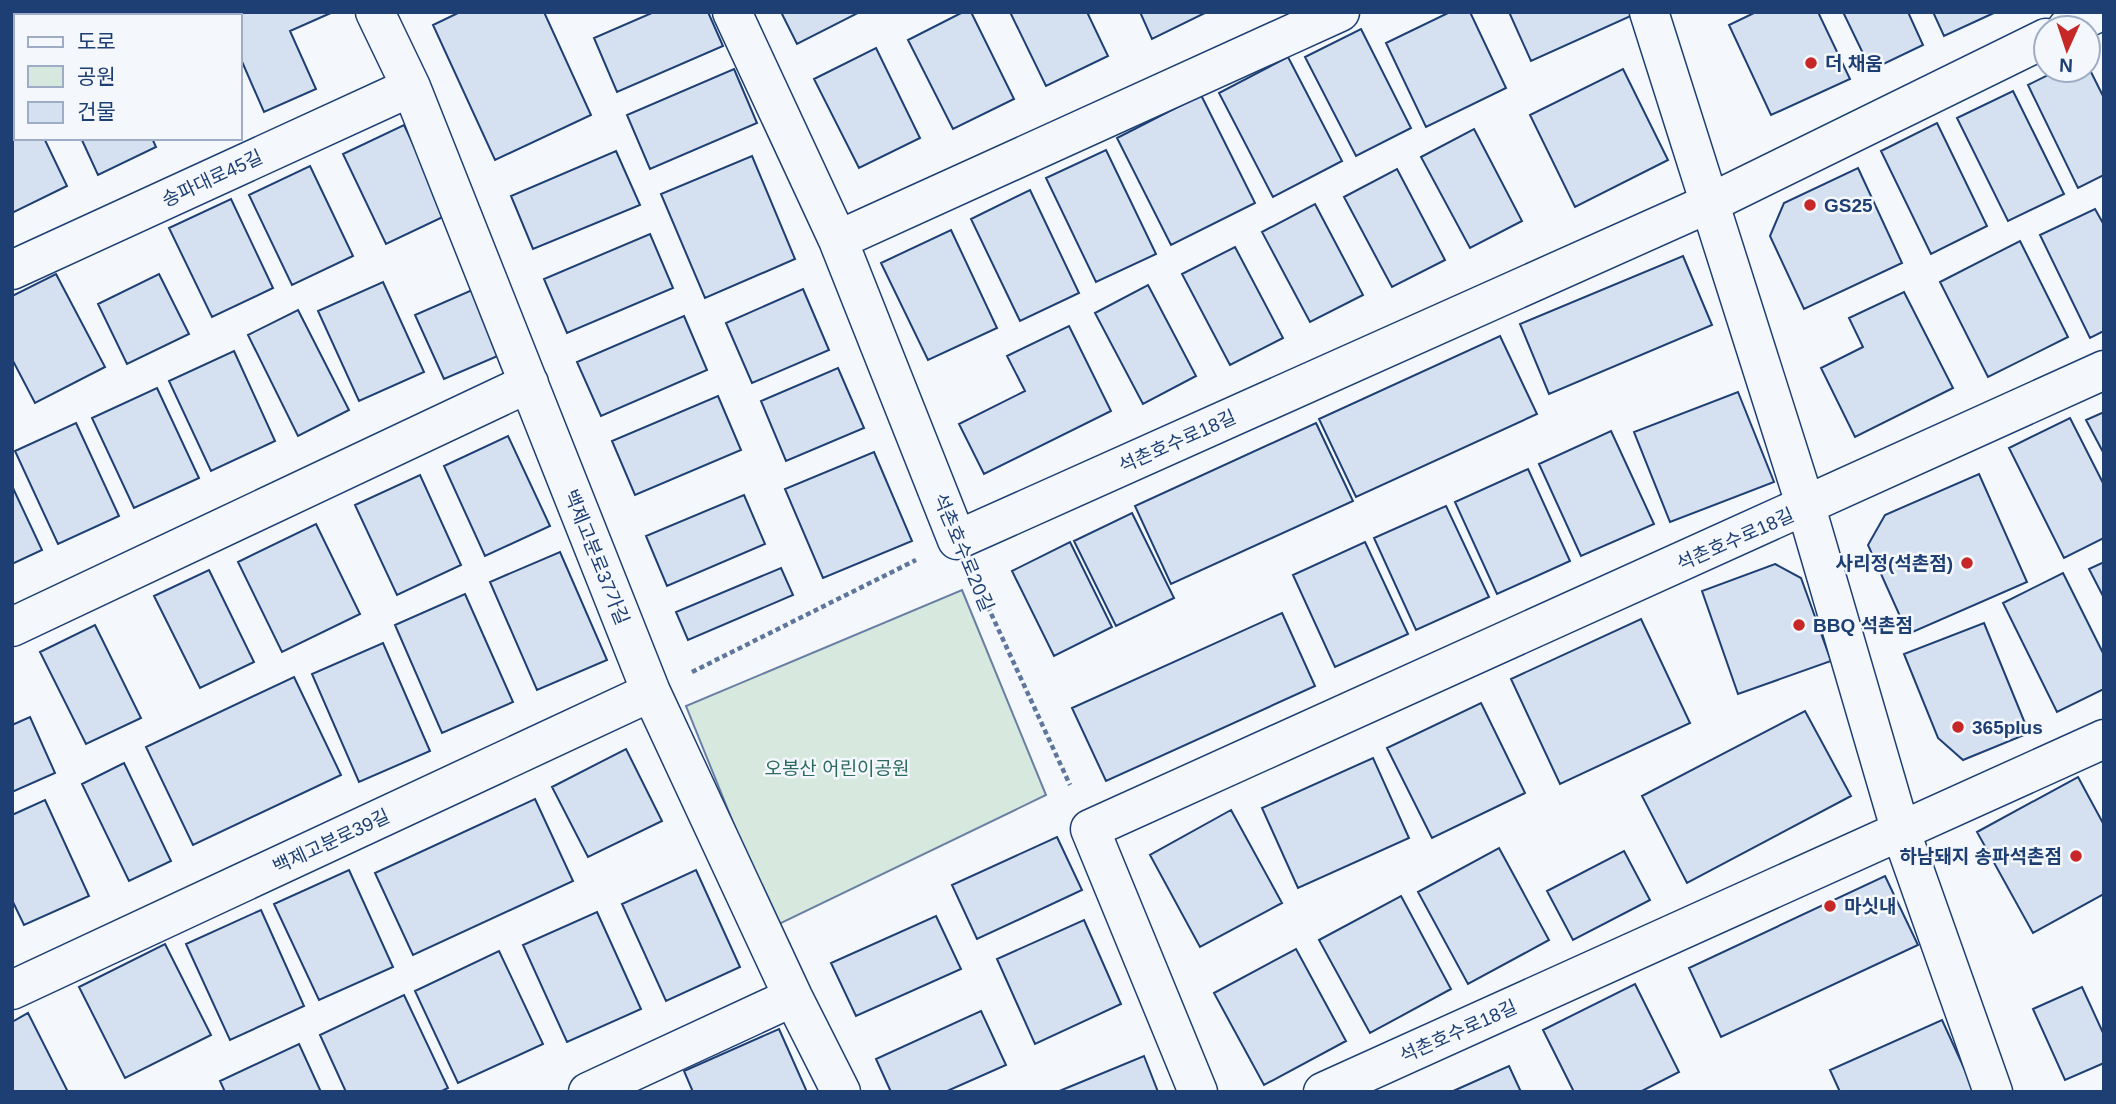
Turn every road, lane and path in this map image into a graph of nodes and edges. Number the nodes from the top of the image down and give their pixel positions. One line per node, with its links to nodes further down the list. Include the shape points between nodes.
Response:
1 (375, 12): 6 (street, 백제고분로37가길)
2 (732, 12): 8 (street, 석촌호수로20길)
3 (1340, 12): 8 (street)
4 (1649, 12): 7 (street, 석촌호수로18길)
5 (2032, 45): 7 (street, 석촌호수로18길)
6 (411, 87): 9 (street, 송파대로45길); 11 (street, 백제고분로37가길)
7 (1710, 203): 12 (street, 석촌호수로18길); 13 (street, 석촌호수로18길)
8 (838, 240): 13 (street, 석촌호수로20길)
9 (12, 270)
10 (2104, 370): 12 (street, 석촌호수로18길)
11 (528, 383): 14 (street); 15 (street, 백제고분로37가길)
12 (1806, 507): 17 (street, 석촌호수로18길); 18 (street, 석촌호수로18길)
13 (957, 540): 15 (path); 17 (path, 석촌호수로20길)
14 (12, 627)
15 (651, 692): 19 (street, 백제고분로39길); 20 (street, 백제고분로37가길)
16 (2104, 739): 18 (street, 석촌호수로18길)
17 (1090, 829): 23 (street)
18 (1901, 832): 24 (street, 석촌호수로18길); 25 (street, 석촌호수로18길)
19 (12, 990)
20 (793, 997): 21 (street); 22 (street, 백제고분로37가길)
21 (588, 1092)
22 (841, 1092)
23 (1198, 1092)
24 (1323, 1092)
25 (1993, 1092)

